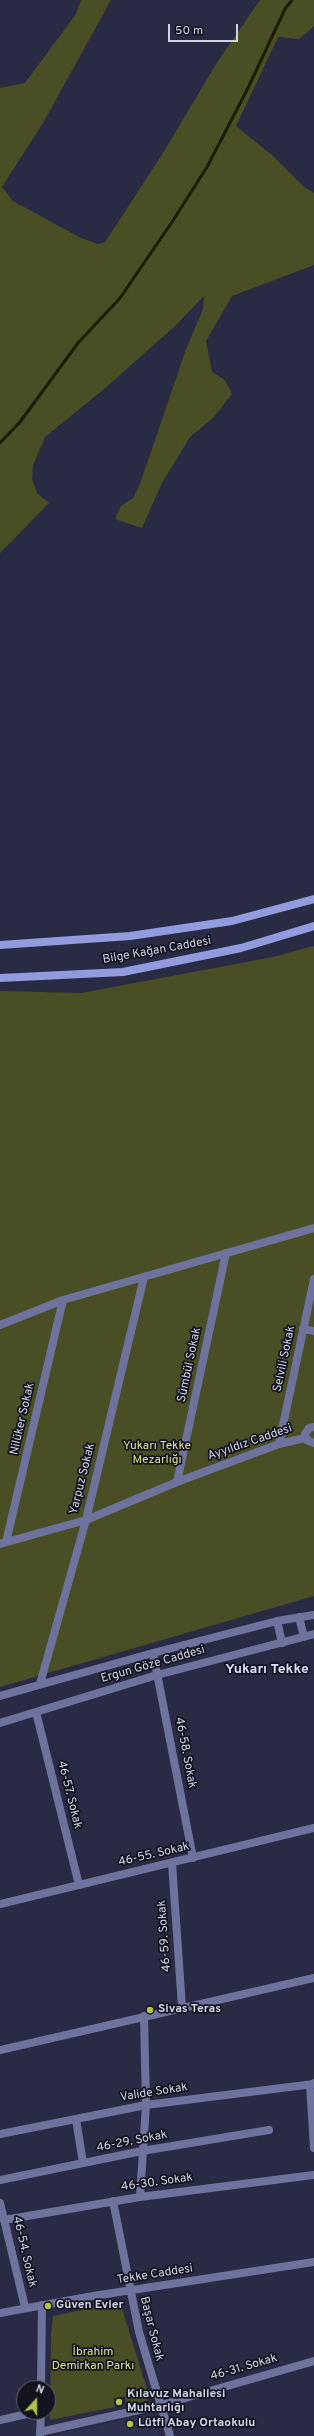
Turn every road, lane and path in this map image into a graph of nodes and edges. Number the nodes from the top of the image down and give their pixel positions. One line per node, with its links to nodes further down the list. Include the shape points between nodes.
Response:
1 (314, 899): 3 (main road, Bilge Kağan Caddesi, via 232,921 138,935)
2 (314, 926): 4 (main road, Bilge Kağan Caddesi, via 241,948 123,972)
3 (0, 945)
4 (0, 978)
5 (314, 1228): 6 (street)
6 (226, 1253): 7 (street); 16 (street, Sümbül Sokak)
7 (144, 1277): 9 (street); 17 (street, Yarpuz Sokak)
8 (314, 1279): 11 (street, Selvili Sokak)
9 (63, 1300): 10 (street); 18 (street, Nilüker Sokak)
10 (0, 1325)
11 (304, 1329): 12 (street); 15 (street, Selvili Sokak)
12 (314, 1331)
13 (314, 1427): 14 (street, Ayyıldız Caddesi, via 306,1430)
14 (311, 1442): 15 (street, Ayyıldız Caddesi)
15 (279, 1444): 16 (street, Ayyıldız Caddesi)
16 (177, 1482): 17 (street, Ayyıldız Caddesi)
17 (86, 1520): 18 (street, Ayyıldız Caddesi); 27 (street, Yarpuz Sokak)
18 (3, 1543)
19 (314, 1615): 20 (street, Ergun Göze Caddesi)
20 (299, 1617): 21 (street, Ergun Göze Caddesi); 23 (street)
21 (277, 1621): 24 (street); 25 (street, Ergun Göze Caddesi)
22 (314, 1634): 23 (street, Ergun Göze Caddesi)
23 (304, 1637): 24 (street, Ergun Göze Caddesi)
24 (282, 1643): 26 (street, Ergun Göze Caddesi)
25 (153, 1653): 26 (street, 46-58. Sokak); 27 (street, Ergun Göze Caddesi)
26 (157, 1675): 29 (street, Ergun Göze Caddesi); 32 (street, 46-58. Sokak)
27 (40, 1684): 28 (street, Ergun Göze Caddesi)
28 (0, 1696)
29 (36, 1712): 30 (street, Ergun Göze Caddesi); 34 (street, 46-57. Sokak)
30 (0, 1722)
31 (314, 1828): 32 (street, 46-55. Sokak)
32 (193, 1858): 33 (street, 46-55. Sokak)
33 (172, 1863): 34 (street, 46-55. Sokak); 37 (street, 46-59. Sokak)
34 (79, 1885): 35 (street, 46-55. Sokak)
35 (1, 1901)
36 (314, 1978): 37 (street)
37 (182, 2007): 38 (street)
38 (144, 2016): 39 (street); 41 (street)
39 (0, 2050)
40 (313, 2084): 41 (street, Valide Sokak); 45 (street)
41 (146, 2105): 42 (street, Valide Sokak); 46 (street)
42 (76, 2119): 44 (street, Valide Sokak); 47 (street)
43 (268, 2130): 46 (street, 46-29. Sokak)
44 (0, 2134)
45 (314, 2148)
46 (142, 2151): 47 (street, 46-29. Sokak); 50 (street)
47 (83, 2163): 49 (street, 46-29. Sokak)
48 (314, 2175): 50 (street, 46-30. Sokak)
49 (0, 2180)
50 (140, 2196): 51 (street, 46-30. Sokak)
51 (113, 2201): 53 (street, 46-30. Sokak); 55 (street, Başar Sokak)
52 (0, 2205): 53 (street, 46-54. Sokak)
53 (4, 2220): 57 (street, 46-54. Sokak)
54 (314, 2262): 55 (street, Tekke Caddesi)
55 (130, 2291): 56 (street, Tekke Caddesi); 61 (street, Başar Sokak)
56 (42, 2305): 57 (street, Tekke Caddesi); 60 (street)
57 (25, 2307): 58 (street, Tekke Caddesi)
58 (0, 2313)
59 (314, 2361): 61 (street, 46-31. Sokak)
60 (41, 2380)
61 (160, 2405): 65 (street, 46-31. Sokak); 66 (street, Başar Sokak)
62 (16, 2416): 63 (street)
63 (0, 2420)
64 (41, 2420): 65 (street)
65 (40, 2434)
66 (170, 2436)

